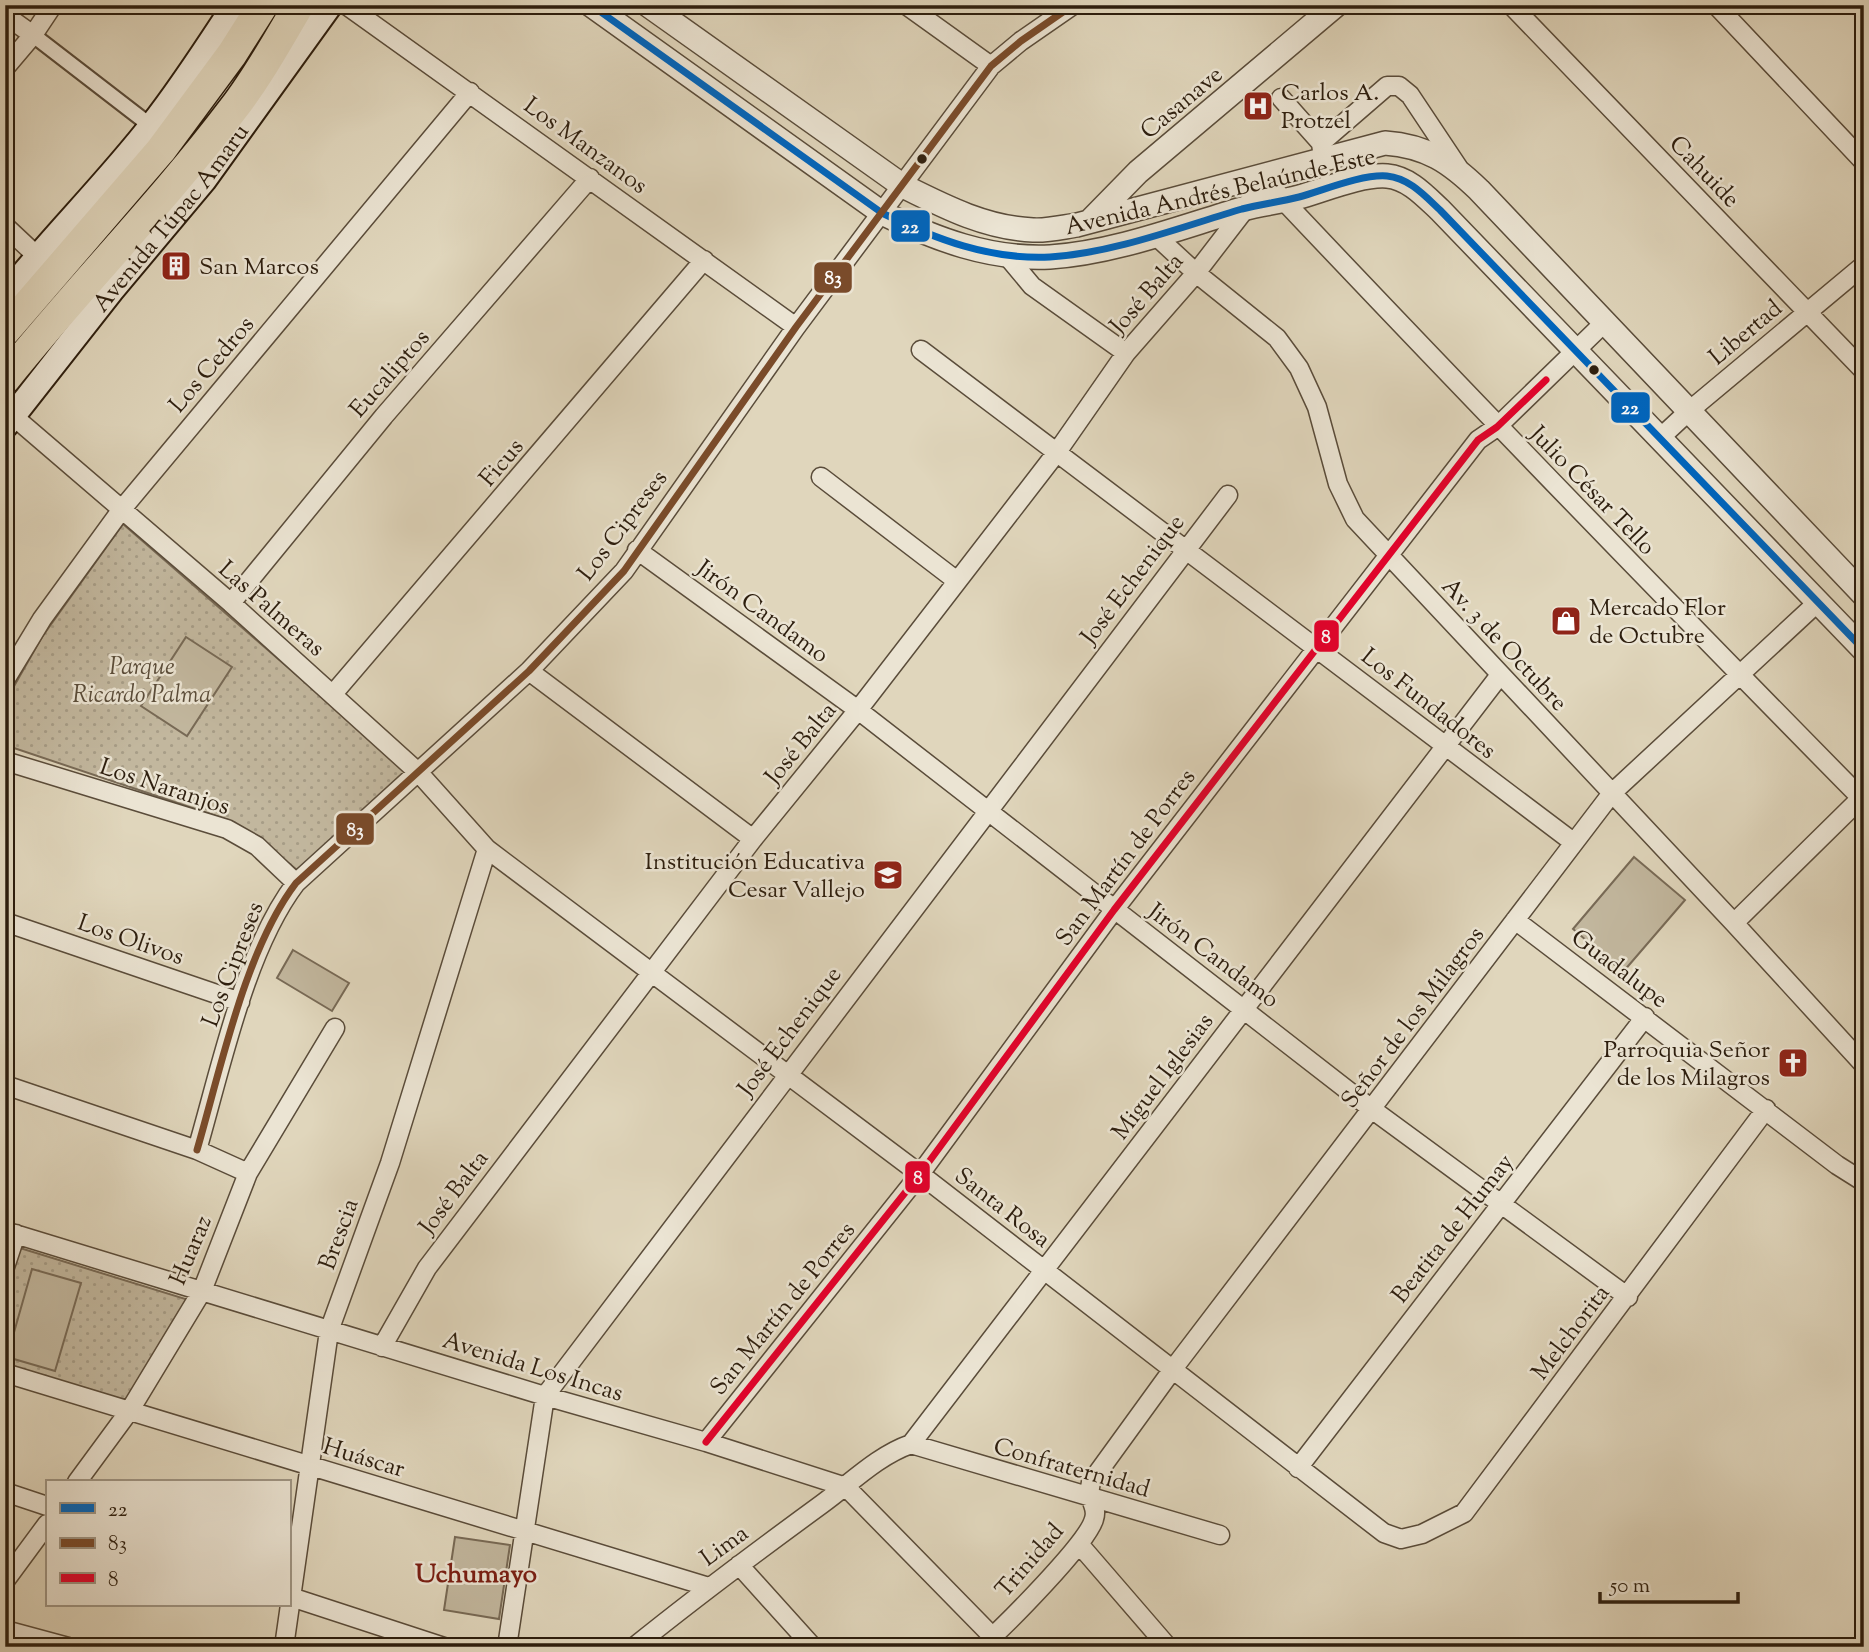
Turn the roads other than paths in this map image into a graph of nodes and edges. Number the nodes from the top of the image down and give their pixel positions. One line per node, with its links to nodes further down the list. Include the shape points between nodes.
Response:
1 (53, 5): 15 (street)
2 (235, 5): 20 (main road)
3 (263, 5): 43 (highway, Avenida Túpac Amaru, via 161,150)
4 (299, 5): 48 (highway, Avenida Túpac Amaru, via 234,107)
5 (330, 5): 50 (main road, Avenida Túpac Amaru, via 204,180)
6 (346, 5): 18 (street, Los Manzanos)
7 (591, 5): 29 (street, Avenida Andrés Belaúnde Este)
8 (648, 5): 26 (street, Avenida Andrés Belaúnde Este)
9 (906, 5): 16 (street)
10 (1073, 5): 16 (street, Los Cipreses)
11 (1336, 5): 30 (street, Casanave, via 1138,172)
12 (1511, 5): 40 (street, Cahuide)
13 (1716, 5): 22 (street)
14 (5, 15): 15 (street)
15 (33, 35): 17 (street); 20 (street)
16 (991, 66): 26 (street, Los Cipreses)
17 (5, 68)
18 (470, 92): 25 (street, Los Manzanos); 56 (street, Los Cedros)
19 (1281, 98): 21 (street)
20 (151, 126): 34 (main road)
21 (1322, 150): 23 (street, Avenida Andrés Belaúnde Este, via 1411,145); 23 (street, via 1387,86 1399,86 1410,95); 24 (street, Avenida Andrés Belaúnde Este)
22 (1864, 162)
23 (1462, 173): 41 (street, Avenida Andrés Belaúnde Este)
24 (1264, 176): 27 (street, Julio César Tello); 28 (street, José Balta); 30 (street, Avenida Andrés Belaúnde Este)
25 (590, 178): 36 (street, Los Manzanos); 63 (street, Eucaliptos, via 384,416)
26 (903, 186): 29 (street, Los Cipreses); 30 (street, Avenida Andrés Belaúnde Este, via 989,224 1035,231)
27 (1284, 201): 28 (street, Avenida Andrés Belaúnde Este); 45 (street, Avenida Andrés Belaúnde Este, via 1367,178 1402,179 1440,210); 51 (street, Julio César Tello)
28 (1246, 208): 32 (street, Avenida Andrés Belaúnde Este); 38 (street, José Balta)
29 (882, 213): 35 (street, Avenida Andrés Belaúnde Este, via 925,234); 42 (street, Los Cipreses)
30 (1090, 221): 33 (street, Casanave, via 1083,230)
31 (5, 226): 34 (street)
32 (1155, 235): 33 (street, Avenida Andrés Belaúnde Este); 38 (street, Av. 3 de Octubre)
33 (1081, 253): 35 (street, Avenida Andrés Belaúnde Este)
34 (37, 256): 39 (main road)
35 (1007, 256): 46 (street, via 1031,286)
36 (704, 260): 42 (street, Los Manzanos); 70 (street, Ficus)
37 (1864, 265): 40 (street, Libertad)
38 (1196, 274): 46 (street, José Balta); 59 (street, Av. 3 de Octubre, via 1277,338 1298,368 1317,407 1338,484 1355,519)
39 (5, 296)
40 (1807, 312): 47 (street, Cahuide); 49 (street, Libertad)
41 (1605, 322): 45 (street, San Martín de Porres); 49 (street, Avenida Andrés Belaúnde Este)
42 (796, 327): 58 (street, Los Cipreses)
43 (5, 331)
44 (921, 350): 53 (street, Los Fundadores)
45 (1576, 351): 51 (street, San Martín de Porres); 52 (street, Avenida Andrés Belaúnde Este)
46 (1126, 353): 53 (street, José Balta)
47 (1864, 371)
48 (5, 379)
49 (1689, 411): 52 (street, Libertad); 61 (street, Avenida Andrés Belaúnde Este)
50 (9, 421): 56 (street, Las Palmeras)
51 (1497, 427): 59 (street, San Martín de Porres, via 1478,440); 68 (street, Julio César Tello)
52 (1660, 438): 62 (street, Avenida Andrés Belaúnde Este)
53 (1056, 452): 57 (street, Los Fundadores); 60 (street, José Balta)
54 (821, 477): 60 (street)
55 (1228, 495): 57 (street, José Echenique)
56 (122, 509): 63 (street, Las Palmeras); 69 (street, Los Cedros, via 42,619)
57 (1186, 549): 64 (street, Los Fundadores); 77 (street, José Echenique)
58 (637, 550): 66 (street, Los Cipreses, via 624,571); 71 (street, Jirón Candamo)
59 (1388, 556): 64 (street, San Martín de Porres); 67 (street, Av. 3 de Octubre)
60 (957, 581): 71 (street, José Balta)
61 (1864, 595)
62 (1818, 602): 65 (street, Avenida Andrés Belaúnde Este); 68 (street, Señor de los Milagros)
63 (231, 603): 70 (street, Las Palmeras)
64 (1317, 648): 72 (street, Los Fundadores); 82 (street, San Martín de Porres)
65 (1864, 650)
66 (529, 671): 74 (street, Los Cipreses); 78 (street)
67 (1500, 675): 72 (street, Miguel Iglesias); 75 (street, Av. 3 de Octubre)
68 (1738, 675): 75 (street, Señor de los Milagros); 76 (street, Julio César Tello)
69 (5, 680)
70 (333, 694): 74 (street, Las Palmeras)
71 (858, 710): 77 (street, Jirón Candamo); 78 (street, José Balta)
72 (1445, 748): 79 (street, Los Fundadores); 88 (street, Miguel Iglesias)
73 (5, 761): 81 (street, Los Naranjos, via 227,829 257,846)
74 (419, 773): 80 (street, Las Palmeras); 81 (street, Los Cipreses)
75 (1612, 793): 79 (street, Señor de los Milagros); 85 (street, Av. 3 de Octubre)
76 (1862, 800): 85 (street)
77 (987, 810): 82 (street, Jirón Candamo); 92 (street, José Echenique)
78 (753, 839): 86 (street, José Balta)
79 (1573, 842): 83 (street, Señor de los Milagros)
80 (487, 849): 86 (street, Santa Rosa); 106 (street, Brescia, via 390,1163)
81 (296, 883): 87 (street, Los Cipreses, via 280,904)
82 (1114, 910): 88 (street, Jirón Candamo); 98 (street, San Martín de Porres)
83 (1515, 919): 89 (street, Guadalupe); 95 (street, Señor de los Milagros)
84 (5, 922): 87 (street, Los Olivos)
85 (1734, 923): 91 (street, Av. 3 de Octubre)
86 (652, 971): 92 (street, Santa Rosa); 107 (street, José Balta, via 427,1268)
87 (240, 1002): 96 (street, Los Cipreses)
88 (1245, 1009): 95 (street, Jirón Candamo); 103 (street, Miguel Iglesias)
89 (1645, 1017): 94 (street, Guadalupe); 100 (street, Beatita de Humay)
90 (335, 1028): 97 (street, Huaraz)
91 (1864, 1065)
92 (786, 1076): 98 (street, Santa Rosa); 110 (street, José Echenique)
93 (5, 1085): 96 (street)
94 (1766, 1109): 99 (street, Guadalupe); 105 (street, Melchorita)
95 (1373, 1110): 100 (street, Jirón Candamo); 108 (street, Señor de los Milagros)
96 (197, 1150): 97 (street)
97 (248, 1173): 104 (street, Huaraz)
98 (920, 1174): 103 (street, Santa Rosa); 112 (street, San Martín de Porres)
99 (1864, 1182)
100 (1500, 1204): 105 (street, Jirón Candamo); 115 (street, Beatita de Humay)
101 (11, 1233): 102 (street); 104 (street, Avenida Los Incas)
102 (5, 1267)
103 (1046, 1271): 108 (street, Santa Rosa); 113 (street, Miguel Iglesias)
104 (202, 1291): 106 (street, Avenida Los Incas); 111 (street, Huaraz)
105 (1628, 1297): 123 (street, Melchorita, via 1465,1513 1422,1534 1401,1539)
106 (329, 1331): 107 (street, Avenida Los Incas); 114 (street, Brescia)
107 (382, 1347): 110 (street, Avenida Los Incas)
108 (1173, 1369): 115 (street, Santa Rosa); 119 (street, Señor de los Milagros, via 1091,1482)
109 (5, 1373): 111 (street, Huáscar)
110 (545, 1396): 112 (street, Avenida Los Incas); 122 (street, José Echenique)
111 (130, 1410): 114 (street, Huáscar); 116 (street, Huaraz)
112 (706, 1442): 117 (street, Avenida Los Incas)
113 (911, 1444): 117 (street, Miguel Iglesias, via 893,1451); 119 (street, Confraternidad)
114 (309, 1465): 122 (street, Huáscar); 129 (street, Brescia)
115 (1298, 1468): 123 (street, Santa Rosa)
116 (78, 1480)
117 (846, 1487): 126 (street, Lima); 133 (street, Avenida Los Incas)
118 (5, 1492): 120 (street)
119 (1090, 1498): 124 (street, Confraternidad); 125 (street, Trinidad, via 1094,1521)
120 (46, 1506)
121 (46, 1525): 127 (street)
122 (523, 1530): 128 (street, Huáscar); 137 (street, José Echenique)
123 (1384, 1533)
124 (1220, 1535)
125 (1079, 1544): 133 (street, Trinidad); 140 (street)
126 (739, 1565): 128 (street, Lima); 139 (street)
127 (5, 1581)
128 (709, 1587): 138 (street, Lima)
129 (291, 1597): 130 (street, Brescia); 136 (street)
130 (290, 1604)
131 (290, 1606): 135 (street, Brescia)
132 (5, 1630): 134 (street)
133 (987, 1642)
134 (68, 1647)
135 (284, 1647)
136 (444, 1647)
137 (507, 1647)
138 (635, 1647)
139 (813, 1647)
140 (1168, 1647)

